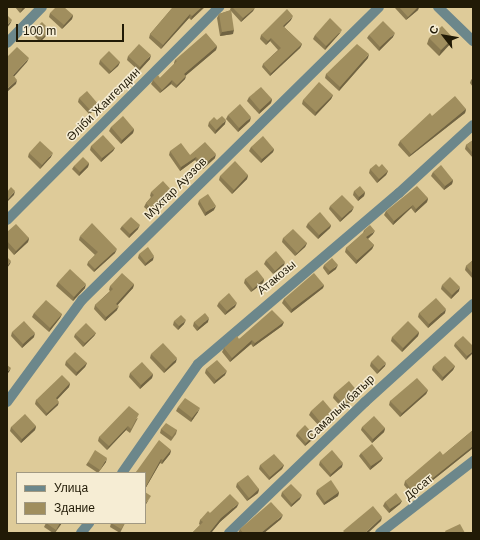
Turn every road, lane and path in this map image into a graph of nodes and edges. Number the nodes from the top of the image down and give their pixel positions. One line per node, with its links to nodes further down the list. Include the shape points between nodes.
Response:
1 (42, 7): 6 (street)
2 (219, 7): 8 (street, Әліби Жангелдин)
3 (379, 7): 10 (street, Мухтар Ауэзов, via 82,300)
4 (438, 7): 5 (street)
5 (473, 41)
6 (7, 42)
7 (473, 126): 12 (street, Атакозы, via 400,193 198,364)
8 (7, 220)
9 (473, 304): 15 (street, Самалық батыр, via 364,402)
10 (7, 402)
11 (473, 461): 16 (street, Досат)
12 (123, 472)
13 (88, 524): 14 (street)
14 (81, 533)
15 (229, 533)
16 (380, 533)

